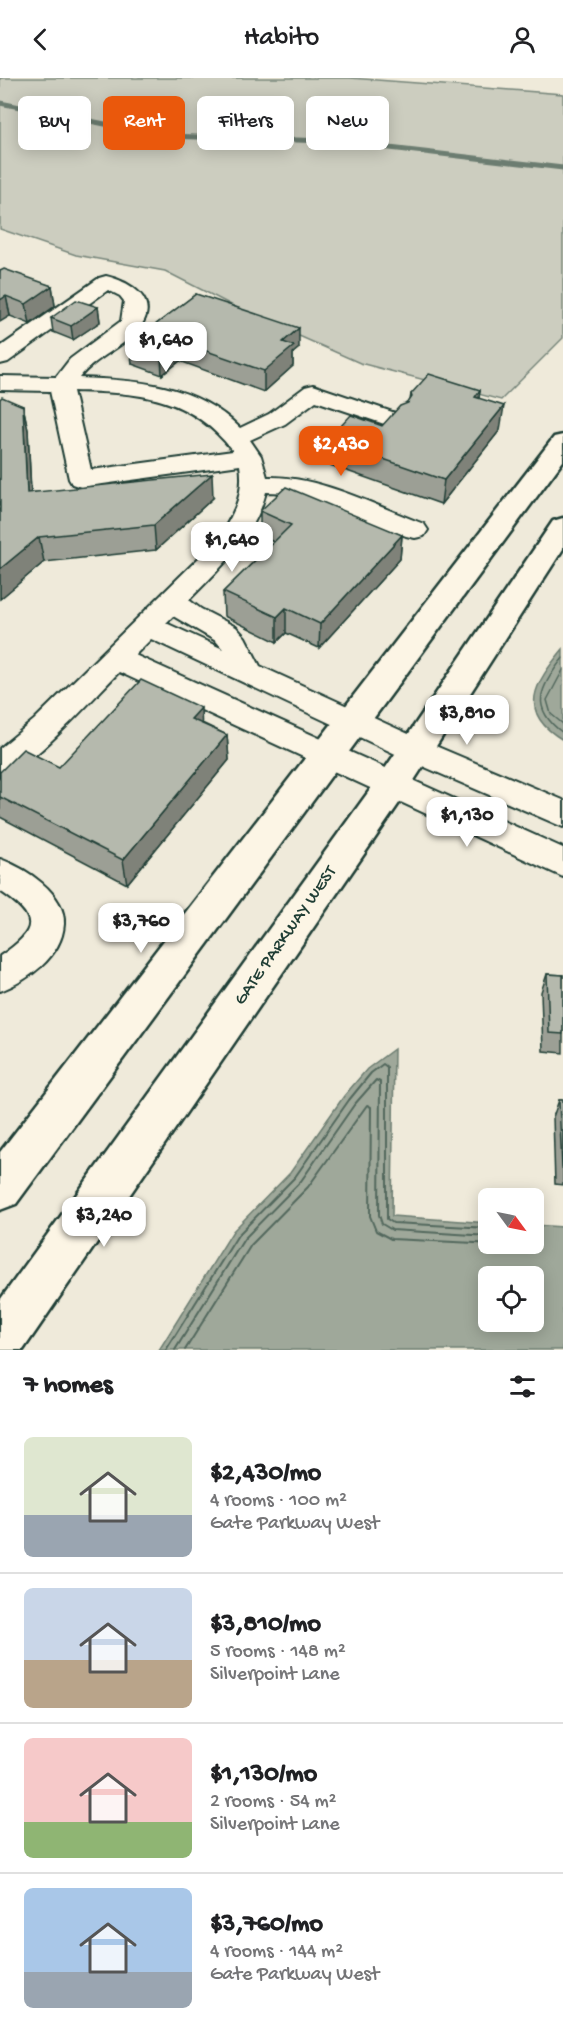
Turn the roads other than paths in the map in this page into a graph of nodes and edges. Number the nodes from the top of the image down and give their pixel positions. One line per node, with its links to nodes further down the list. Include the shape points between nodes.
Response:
1 (0, 357): 2 (street, via 106,282 121,287 136,304 131,324 78,364)
2 (62, 383): 3 (street); 6 (street, via 109,386 184,399 214,417); 6 (street, via 81,479)
3 (2, 384)
4 (396, 421): 6 (street, via 313,392)
5 (563, 443): 14 (main road)
6 (242, 446): 7 (street)
7 (255, 485): 9 (street, via 302,487); 10 (street, via 243,523 224,549)
8 (563, 526): 15 (main road, GATE PARKWAY WEST)
9 (415, 530)
10 (172, 602): 11 (street); 13 (street, via 226,634 236,644)
11 (148, 626): 12 (street); 13 (street)
12 (115, 658): 16 (street); 17 (street, via 45,728)
13 (249, 673): 14 (street)
14 (352, 721): 15 (street); 16 (main road)
15 (415, 750): 18 (main road, GATE PARKWAY WEST); 19 (street)
16 (327, 756): 18 (street); 23 (main road)
17 (0, 765)
18 (392, 786): 20 (street); 24 (main road, GATE PARKWAY WEST)
19 (563, 814)
20 (563, 863)
21 (0, 873): 22 (street, via 38,900 46,913 48,930 37,949)
22 (0, 975)
23 (0, 1188)
24 (0, 1341)

